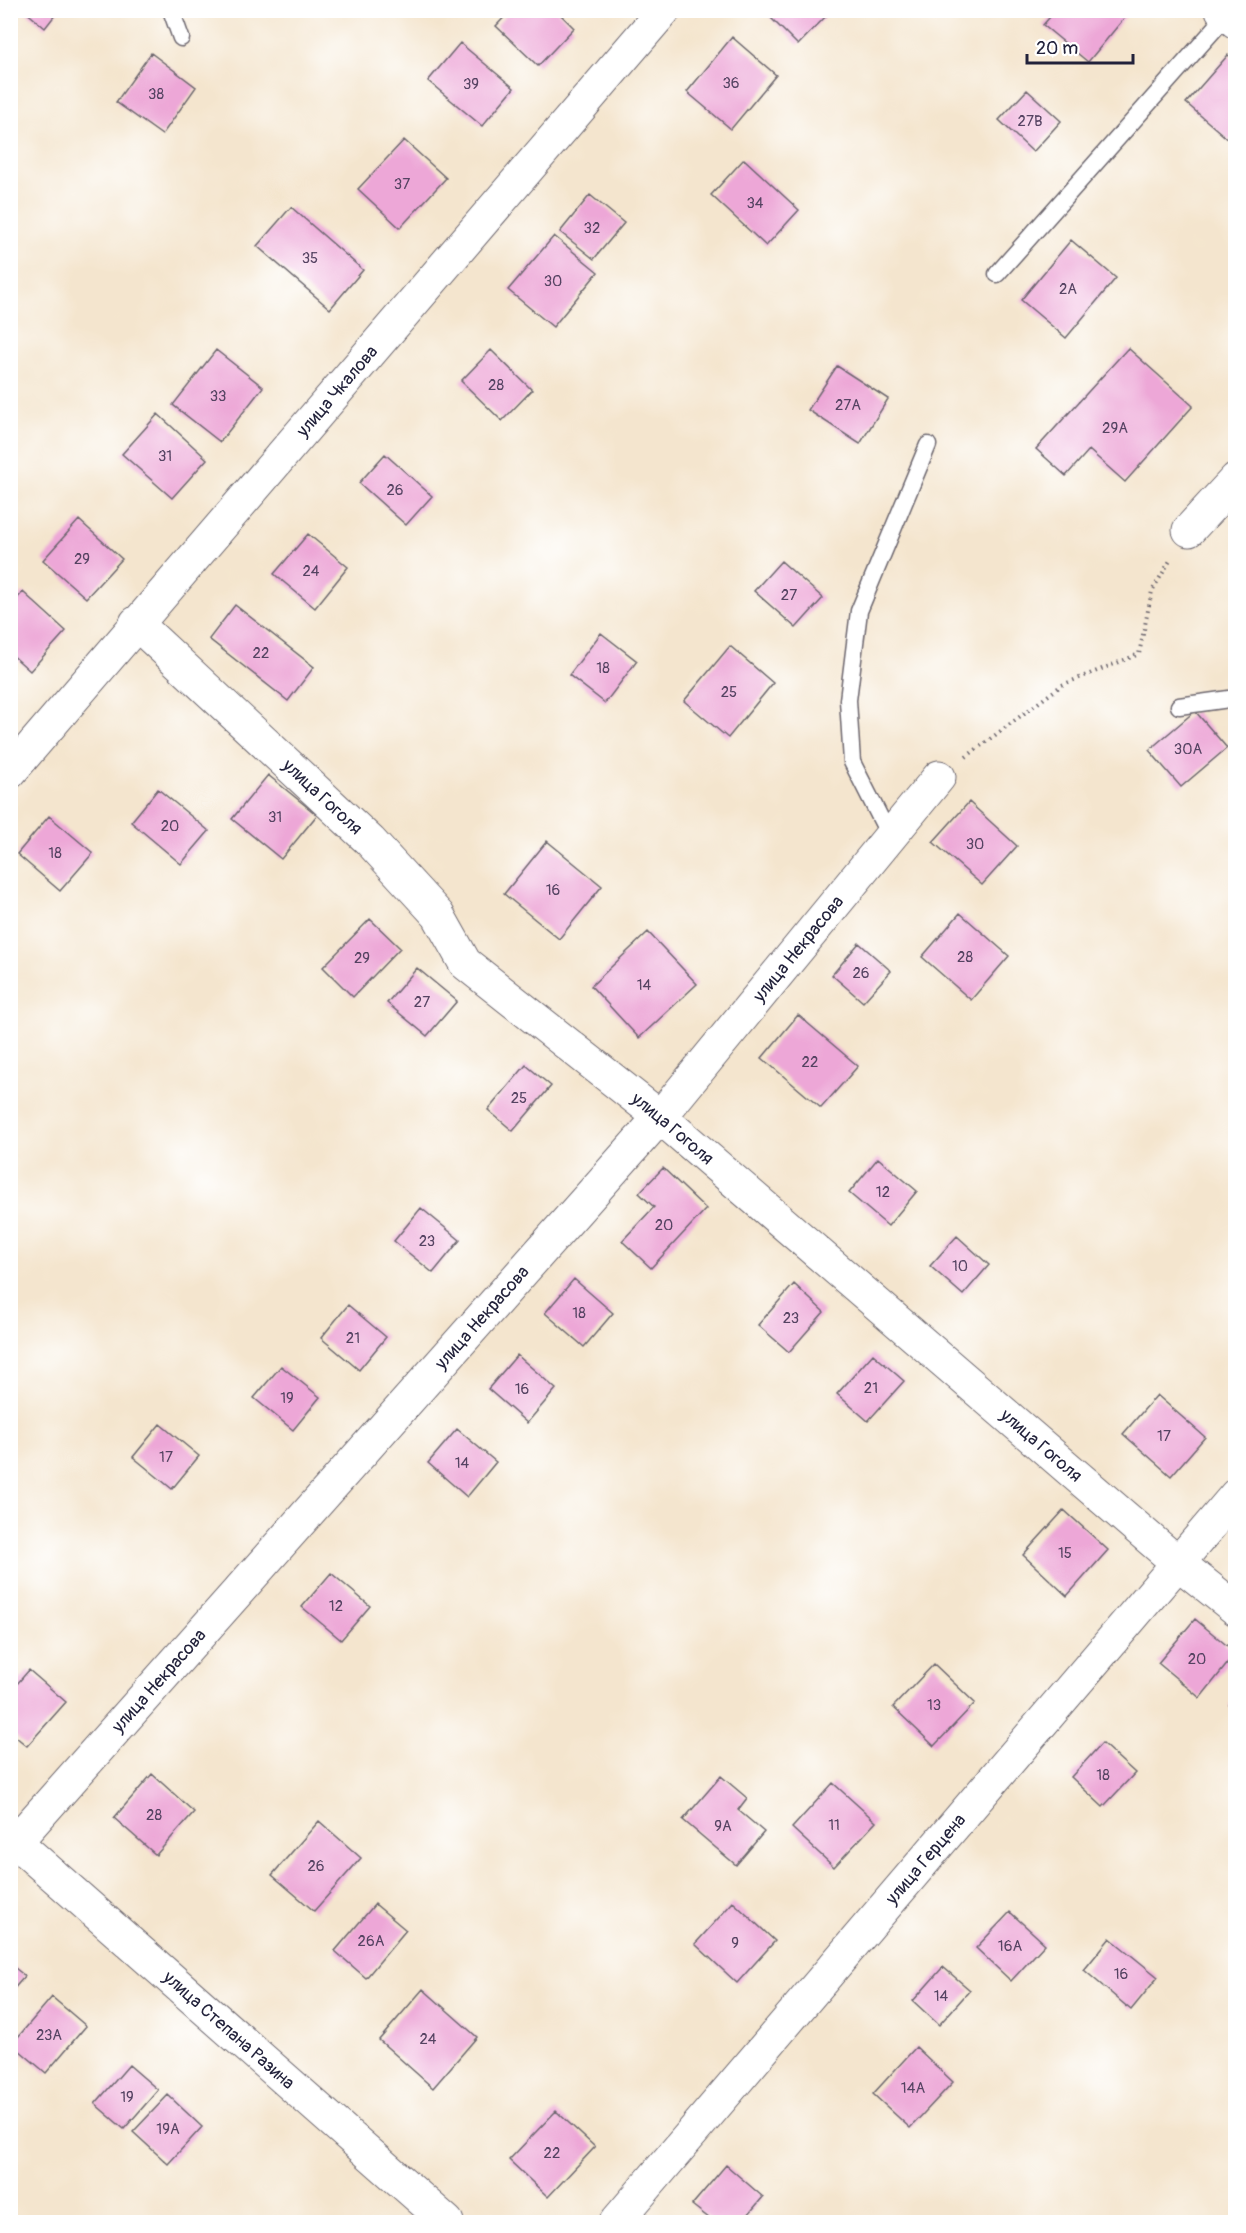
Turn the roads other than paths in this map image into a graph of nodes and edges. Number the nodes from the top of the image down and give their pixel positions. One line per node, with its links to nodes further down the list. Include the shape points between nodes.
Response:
1 (171, 10): 4 (lane)
2 (664, 10): 9 (street, улица Чкалова)
3 (1228, 16): 5 (lane)
4 (182, 38)
5 (997, 274)
6 (928, 445): 14 (lane, via 859,611 848,699 852,762)
7 (1236, 479): 8 (street)
8 (1189, 530)
9 (136, 623): 12 (street, улица Чкалова); 15 (street, улица Гоголя, via 370,841 438,915 465,963)
10 (1236, 698): 11 (lane)
11 (1179, 706)
12 (10, 772)
13 (939, 777): 14 (street, улица Некрасова)
14 (890, 837): 15 (street, улица Некрасова)
15 (660, 1118): 17 (street, улица Гоголя); 19 (street, улица Некрасова)
16 (1236, 1495): 17 (street, улица Герцена)
17 (1178, 1563): 18 (street, улица Гоголя); 21 (street, улица Герцена)
18 (1236, 1609)
19 (12, 1842): 20 (street, улица Степана Разина)
20 (447, 2223)
21 (616, 2223)

